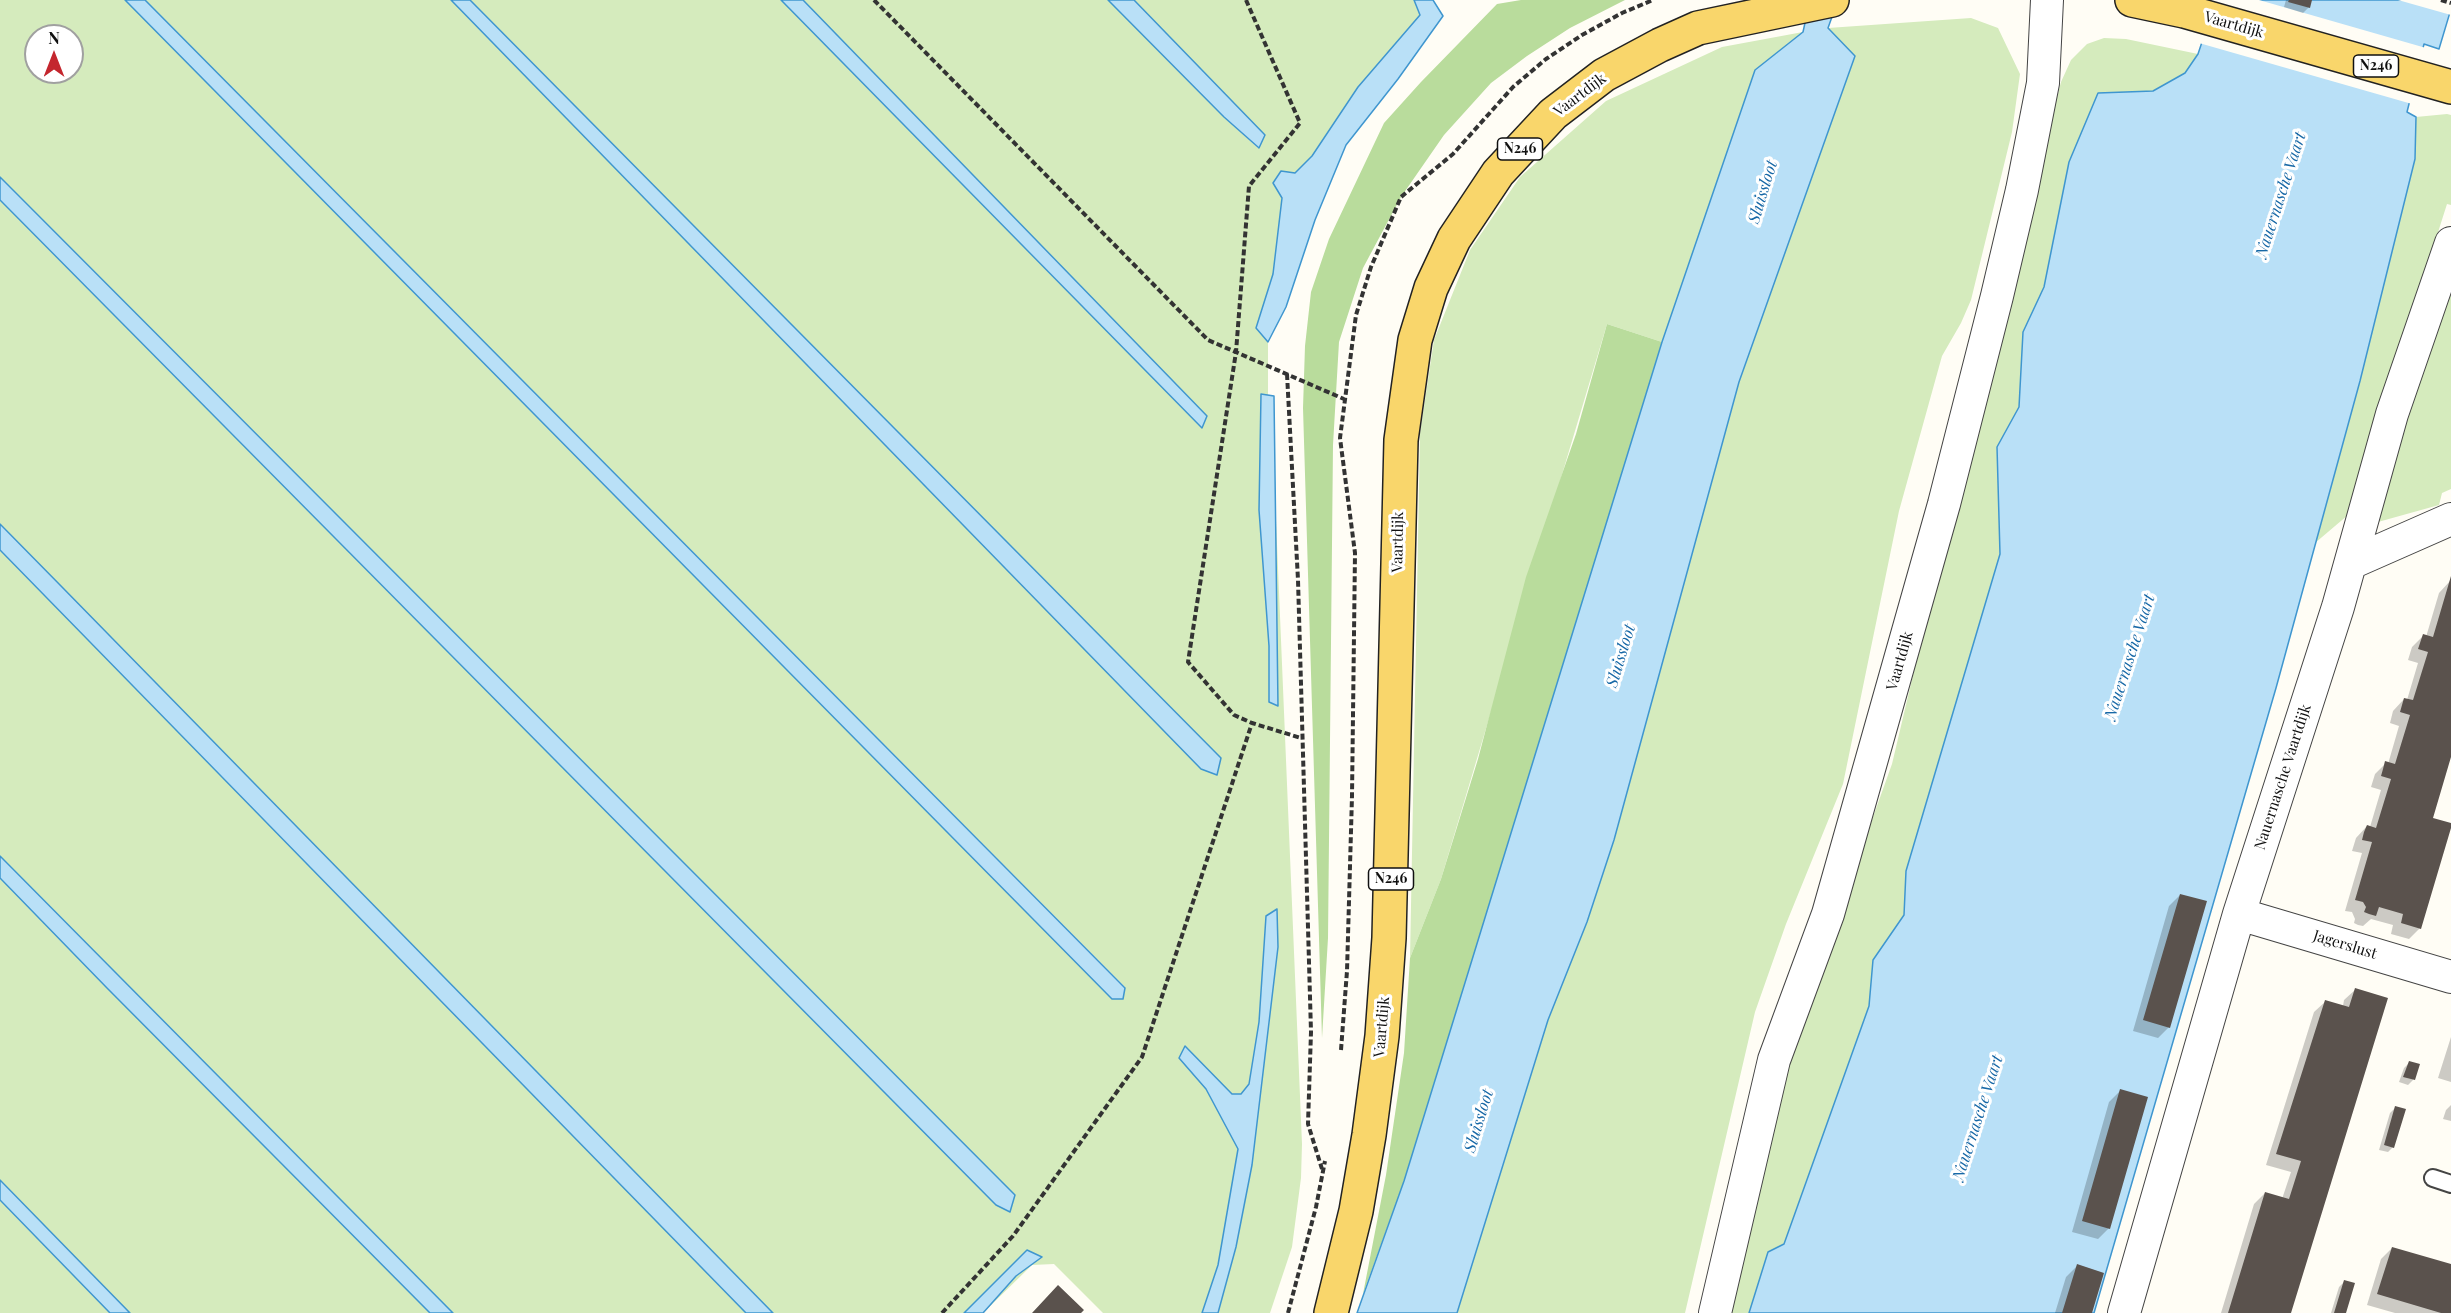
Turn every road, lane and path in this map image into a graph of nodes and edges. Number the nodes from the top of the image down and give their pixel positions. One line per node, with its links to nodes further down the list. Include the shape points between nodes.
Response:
1 (874, 0): 11 (path, via 1208,340)
2 (1246, 0): 11 (path, via 1300,123 1249,186)
3 (1832, 0): 8 (main road, Vaartdijk / N246)
4 (2047, 0): 25 (street, Vaartdijk, via 2043,83 1991,319 1944,504 1828,914 1774,1060)
5 (2132, 0): 9 (main road, Vaartdijk / N246, via 2184,11)
6 (2441, 0): 7 (path)
7 (2451, 3)
8 (1734, 10): 24 (main road, Vaartdijk / N246, via 1604,75 1553,114 1498,173 1454,239 1428,298 1415,340 1401,440 1389,938 1382,1036 1359,1194)
9 (2451, 87)
10 (2451, 243): 15 (street, Nauernasche Vaartdijk, via 2392,414)
11 (1236, 352): 12 (path); 16 (path, via 1188,662 1234,715)
12 (1287, 375): 13 (path); 17 (path, via 1298,580)
13 (1344, 399)
14 (2451, 519): 15 (street)
15 (2350, 563): 18 (street, Nauernasche Vaartdijk)
16 (1252, 723): 17 (path); 23 (path, via 1142,1057 1013,1236)
17 (1301, 738): 20 (path, via 1311,1032 1308,1124)
18 (2240, 914): 19 (street, Jagerslust); 26 (street, Nauernasche Vaartdijk)
19 (2451, 977)
20 (1317, 1153)
21 (2433, 1178): 22 (lane)
22 (2451, 1184)
23 (942, 1313)
24 (1331, 1313)
25 (1715, 1313)
26 (2124, 1313)

